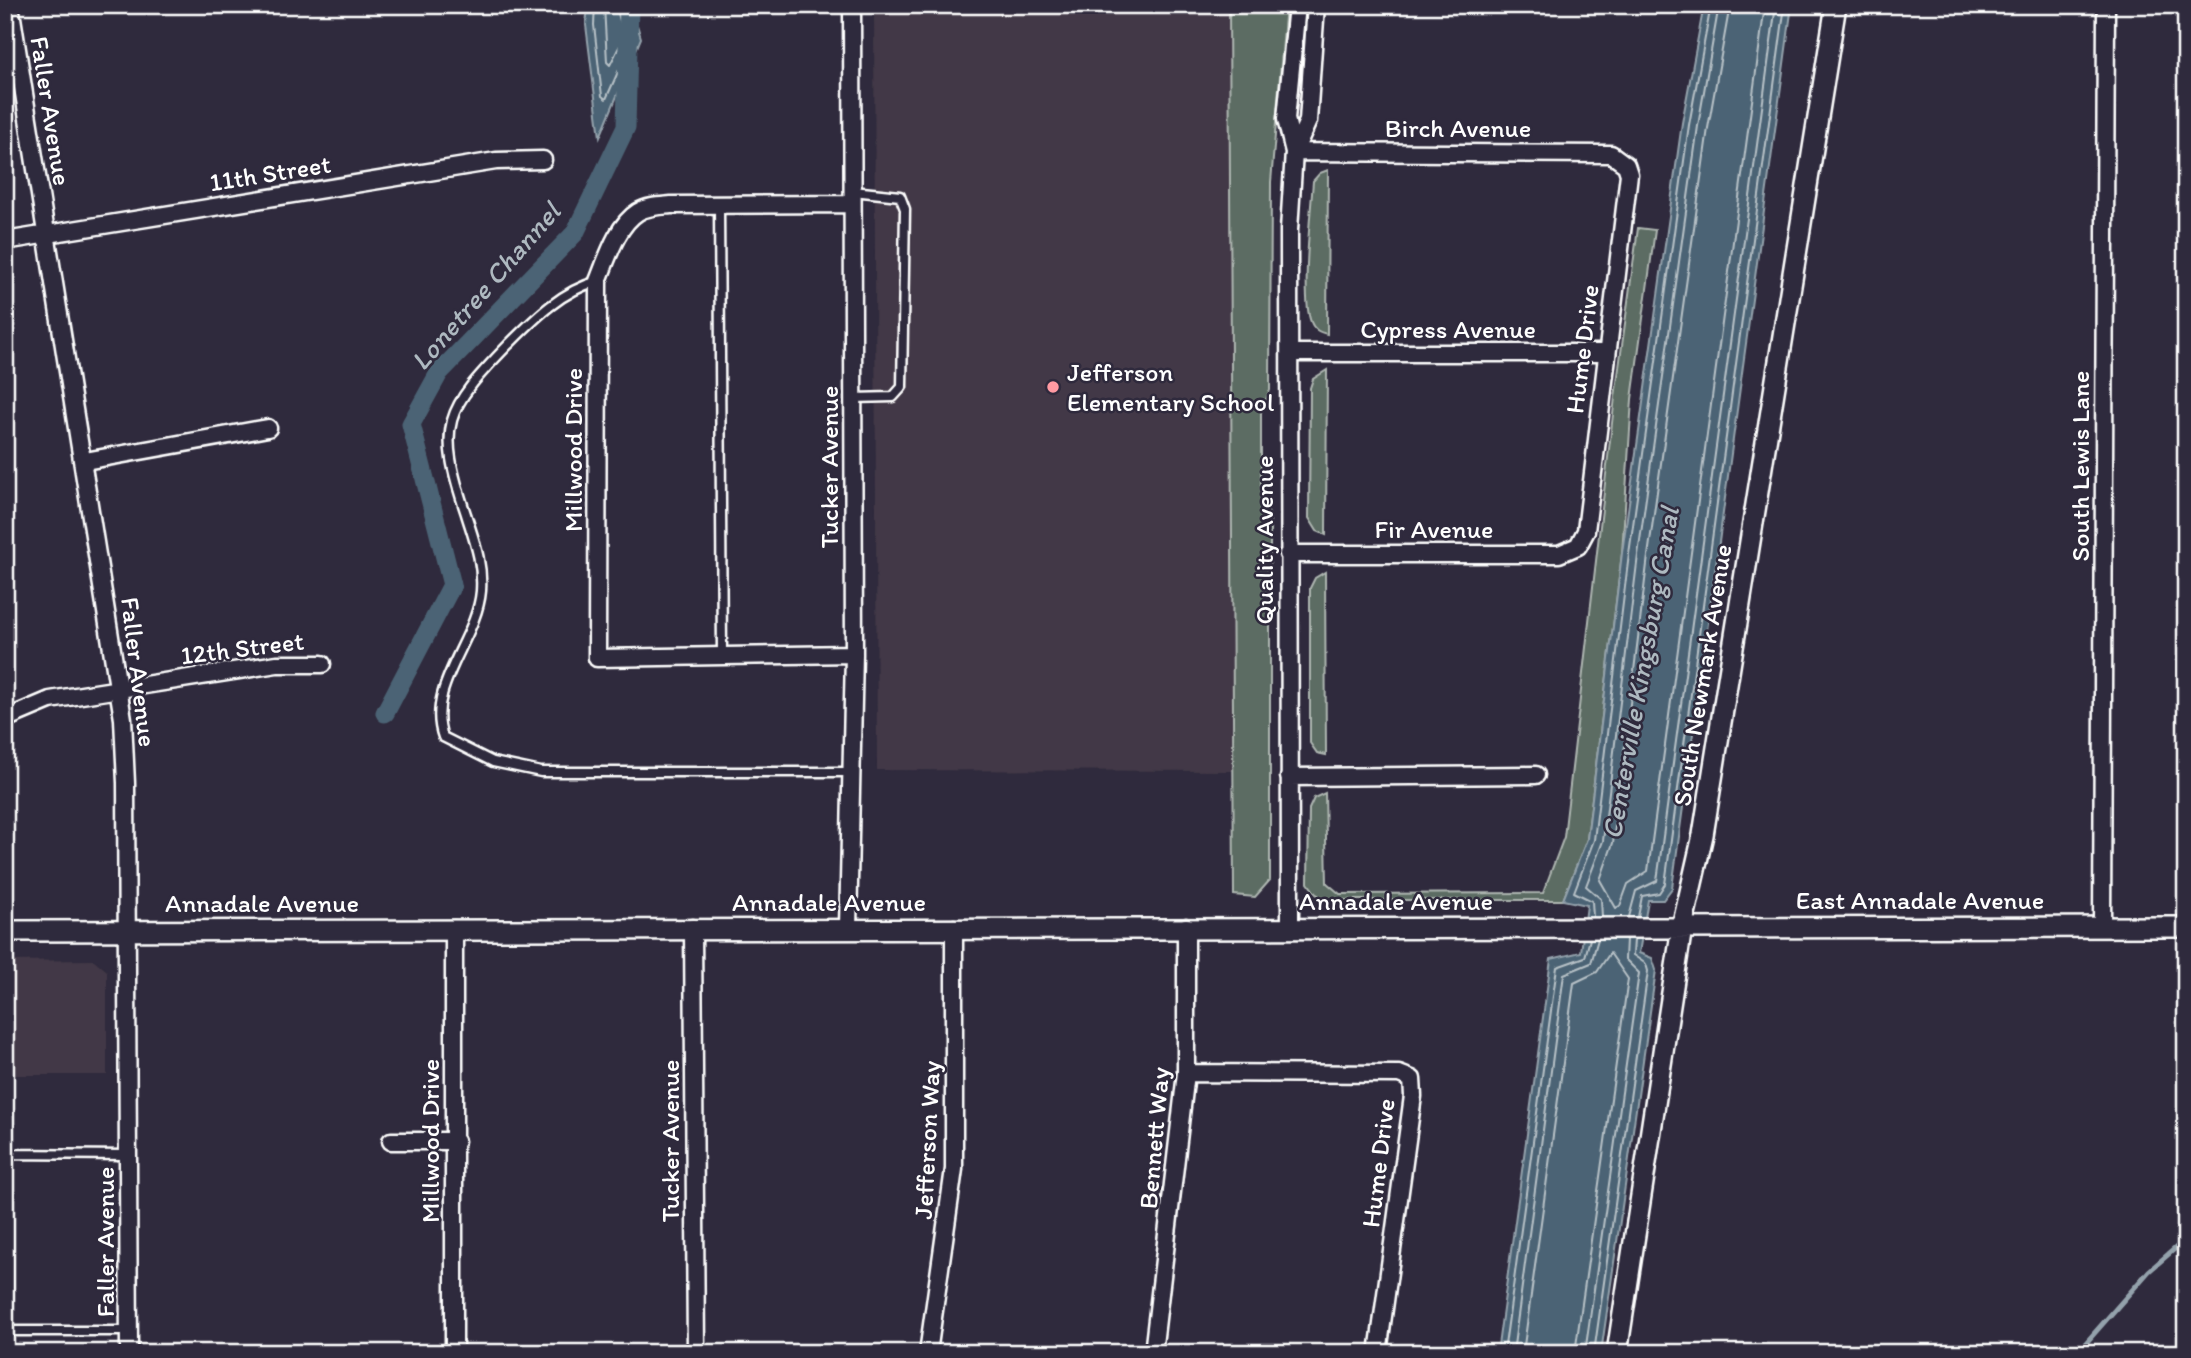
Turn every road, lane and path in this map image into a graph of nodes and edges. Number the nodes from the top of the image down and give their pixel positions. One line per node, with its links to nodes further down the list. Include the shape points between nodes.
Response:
1 (9, 5): 12 (street, Faller Avenue)
2 (852, 5): 10 (street, Tucker Avenue)
3 (1297, 5): 7 (street, Quality Avenue, via 1286,119)
4 (1316, 5): 7 (street, Quality Avenue, via 1308,121)
5 (1836, 5): 31 (street, South Newmark Avenue, via 1703,835)
6 (2106, 5): 32 (street, South Lewis Lane)
7 (1294, 152): 8 (street, Birch Avenue, via 1611,154); 15 (street, Quality Avenue)
8 (1620, 159): 16 (street, Hume Drive, via 1629,174)
9 (543, 160): 12 (street, 11th Street, via 496,161)
10 (851, 197): 11 (street, Millwood Drive); 17 (street, Tucker Avenue); 17 (lane, via 894,193 905,209 902,387 892,397)
11 (719, 205): 14 (street, Millwood Drive, via 671,205 636,213 609,253); 23 (lane)
12 (46, 234): 13 (street, 11th Street); 19 (street, Faller Avenue)
13 (5, 241)
14 (598, 281): 23 (street, Millwood Drive, via 597,657); 27 (lane, via 558,299 531,322 454,407 449,439 458,486 476,539 481,593 441,701 443,737 493,762 541,772)
15 (1290, 353): 16 (street, Cypress Avenue); 21 (street, Quality Avenue)
16 (1606, 353): 20 (street, Hume Drive, via 1586,531)
17 (853, 398): 22 (street, Tucker Avenue)
18 (268, 428): 19 (street)
19 (85, 461): 25 (street, Faller Avenue)
20 (1578, 546): 21 (street, Fir Avenue, via 1559,554)
21 (1288, 554): 29 (street, Quality Avenue)
22 (854, 654): 23 (street, Millwood Drive); 27 (street, Tucker Avenue)
23 (722, 655)
24 (323, 664): 25 (street, 12th Street, via 277,664)
25 (119, 690): 26 (street, 12th Street, via 50,700); 41 (street, Faller Avenue, via 126,754)
26 (5, 719)
27 (850, 772): 35 (street, Tucker Avenue)
28 (1536, 775): 29 (street)
29 (1290, 777): 38 (street, Quality Avenue)
30 (1654, 927): 31 (street, East Annadale Avenue); 38 (street, Annadale Avenue)
31 (1682, 927): 32 (street, East Annadale Avenue); 56 (street, South Newmark Avenue)
32 (2102, 927): 33 (street, East Annadale Avenue)
33 (2186, 927)
34 (693, 928): 35 (street, Annadale Avenue); 39 (street, Annadale Avenue); 52 (street, Tucker Avenue)
35 (848, 928): 36 (street, Annadale Avenue)
36 (954, 928): 37 (street, Annadale Avenue); 53 (street, Jefferson Way, via 954,1170)
37 (1186, 928): 38 (street, Annadale Avenue); 42 (street, Bennett Way)
38 (1290, 928)
39 (454, 929): 41 (street, Annadale Avenue); 45 (street, Millwood Drive)
40 (5, 930): 41 (street, Annadale Avenue)
41 (127, 930): 47 (street, Faller Avenue)
42 (1186, 1073): 54 (street, Bennett Way); 55 (street, Hume Drive, via 1399,1074 1412,1079)
43 (6, 1108): 46 (lane)
44 (391, 1142): 45 (street)
45 (456, 1142): 51 (street, Millwood Drive)
46 (6, 1154): 47 (lane); 48 (lane)
47 (129, 1154): 49 (street, Faller Avenue)
48 (6, 1331): 49 (lane)
49 (130, 1331): 50 (street, Faller Avenue)
50 (129, 1353)
51 (454, 1353)
52 (696, 1353)
53 (928, 1353)
54 (1153, 1353)
55 (1378, 1353)
56 (1617, 1353)

